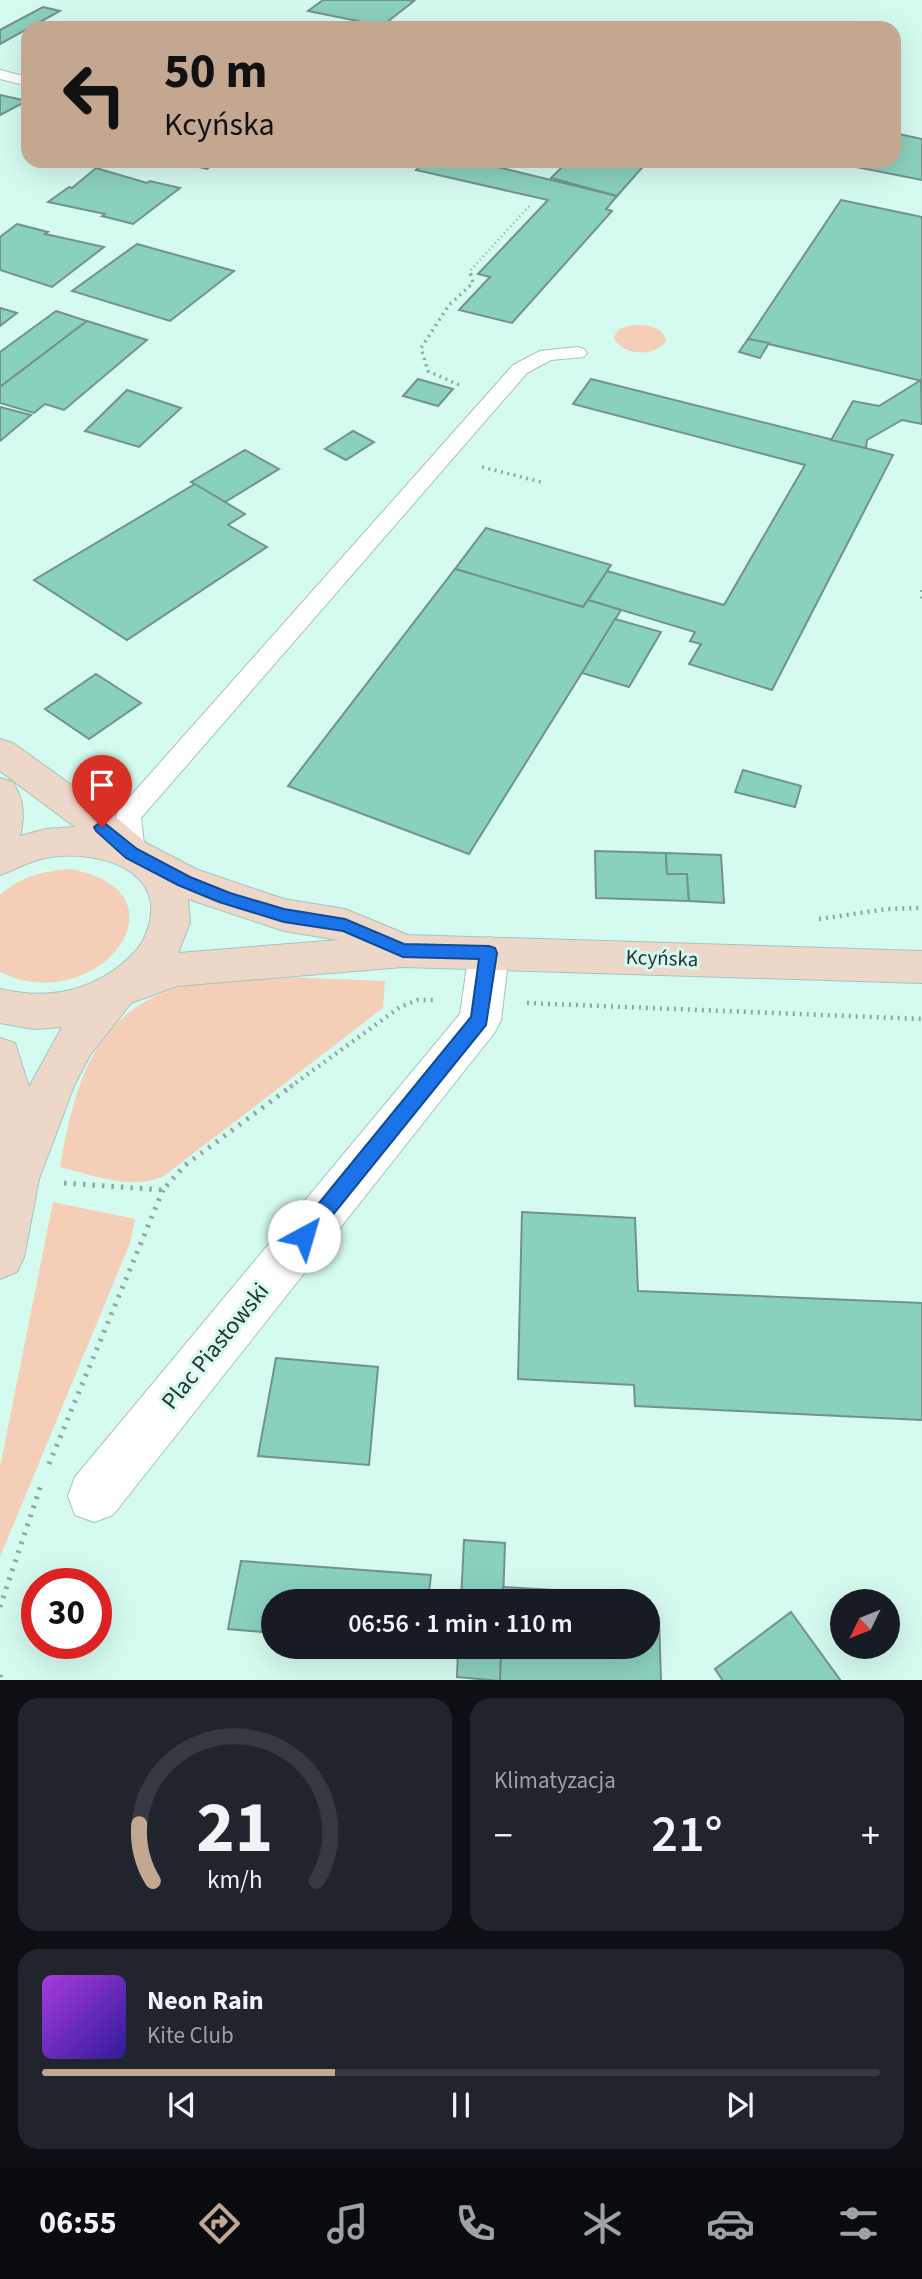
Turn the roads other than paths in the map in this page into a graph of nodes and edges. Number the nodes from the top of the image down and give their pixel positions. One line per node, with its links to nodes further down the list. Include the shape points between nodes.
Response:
1 (0, 74): 2 (lane)
2 (21, 80)
3 (577, 353): 7 (lane, via 556,352 531,360 496,396 128,816)
4 (0, 752): 7 (street)
5 (0, 792): 6 (street, via 5,820)
6 (0, 838)
7 (132, 853): 8 (street, via 78,839 30,847); 9 (street, Kcyńska, via 225,897 284,915 345,925); 12 (street, via 155,871 165,887 169,922 152,960)
8 (0, 860)
9 (403, 951): 10 (street, Kcyńska); 12 (street, Kcyńska, via 175,970)
10 (489, 953): 11 (street, Kcyńska); 17 (street, Plac Piastowski, via 480,1020)
11 (922, 967)
12 (117, 991): 13 (street, Kcyńska, via 68,1010 42,1012); 15 (street, via 75,1042 53,1082)
13 (0, 1006)
14 (0, 1056): 15 (street, via 8,1089)
15 (16, 1179): 16 (street)
16 (0, 1256)
17 (94, 1496)

